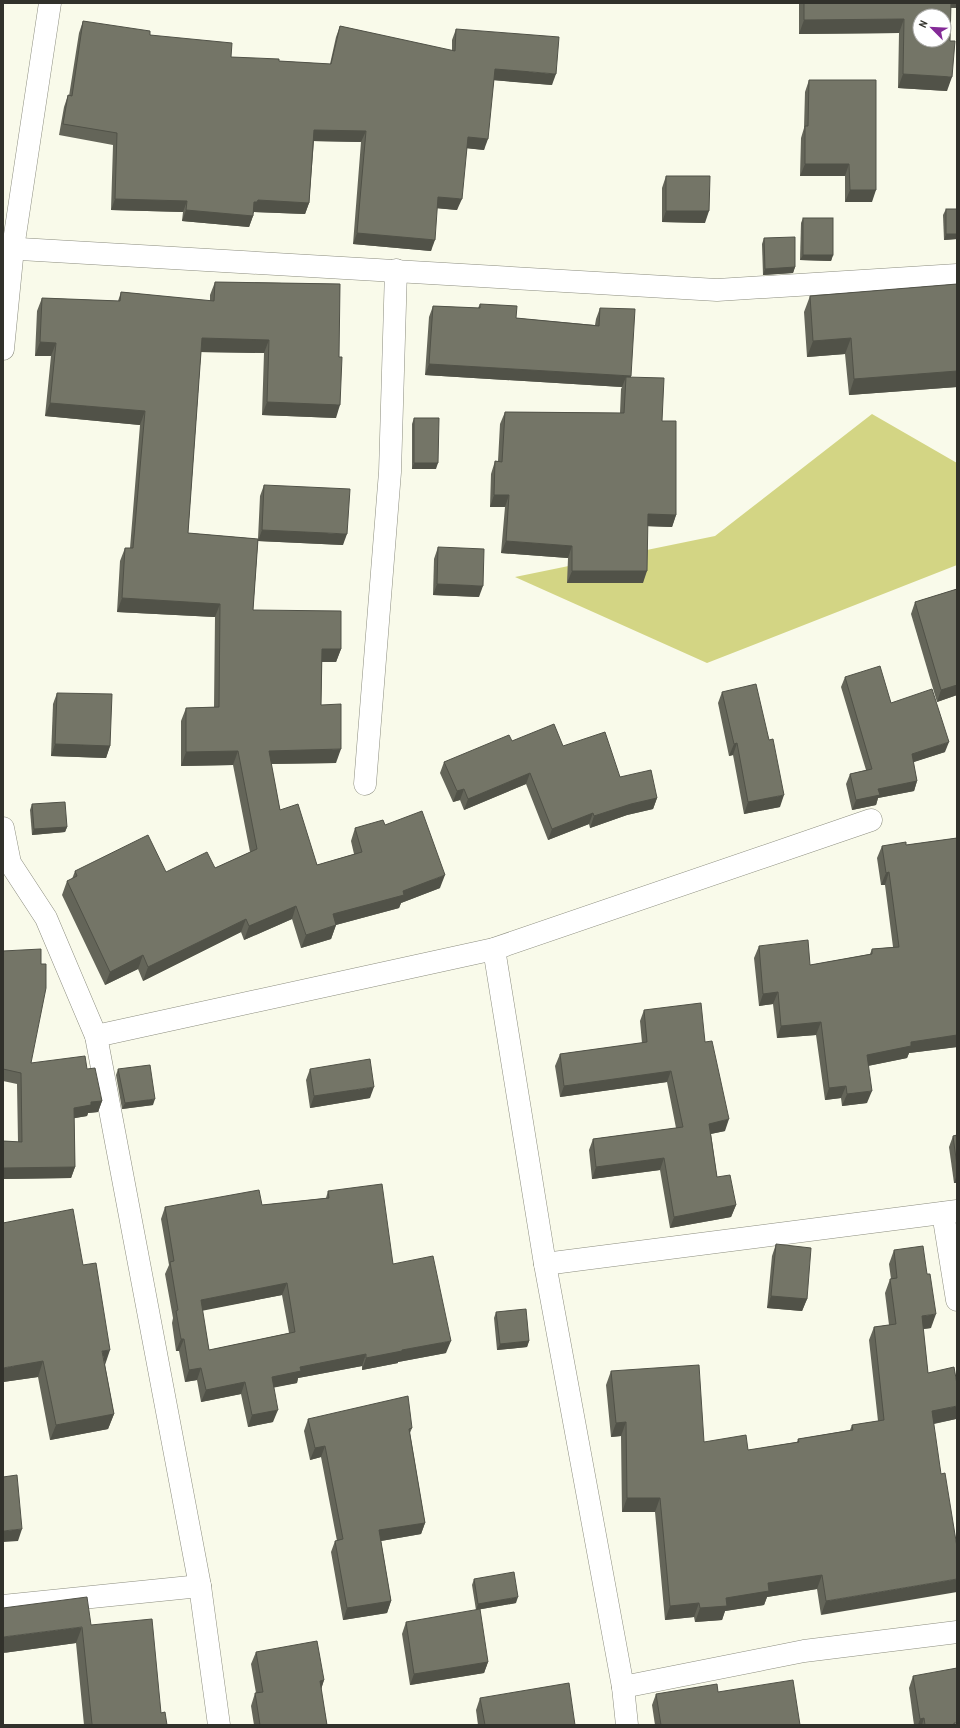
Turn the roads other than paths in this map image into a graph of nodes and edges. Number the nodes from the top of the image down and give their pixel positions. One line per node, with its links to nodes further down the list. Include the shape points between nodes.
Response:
1 (50, 3): 2 (street)
2 (8, 248): 3 (street); 5 (street)
3 (396, 270): 4 (street, via 718,290); 6 (street, via 390,472)
4 (957, 275)
5 (3, 349)
6 (365, 784)
7 (872, 820): 9 (street)
8 (3, 828): 10 (street, via 10,863 46,918)
9 (494, 949): 10 (street); 12 (street)
10 (96, 1036): 14 (street)
11 (950, 1212): 12 (street); 13 (street)
12 (544, 1264): 17 (street)
13 (957, 1300)
14 (200, 1586): 15 (street); 18 (street)
15 (3, 1606)
16 (957, 1632): 17 (street, via 804,1650)
17 (624, 1687): 19 (street)
18 (219, 1725)
19 (627, 1725)

